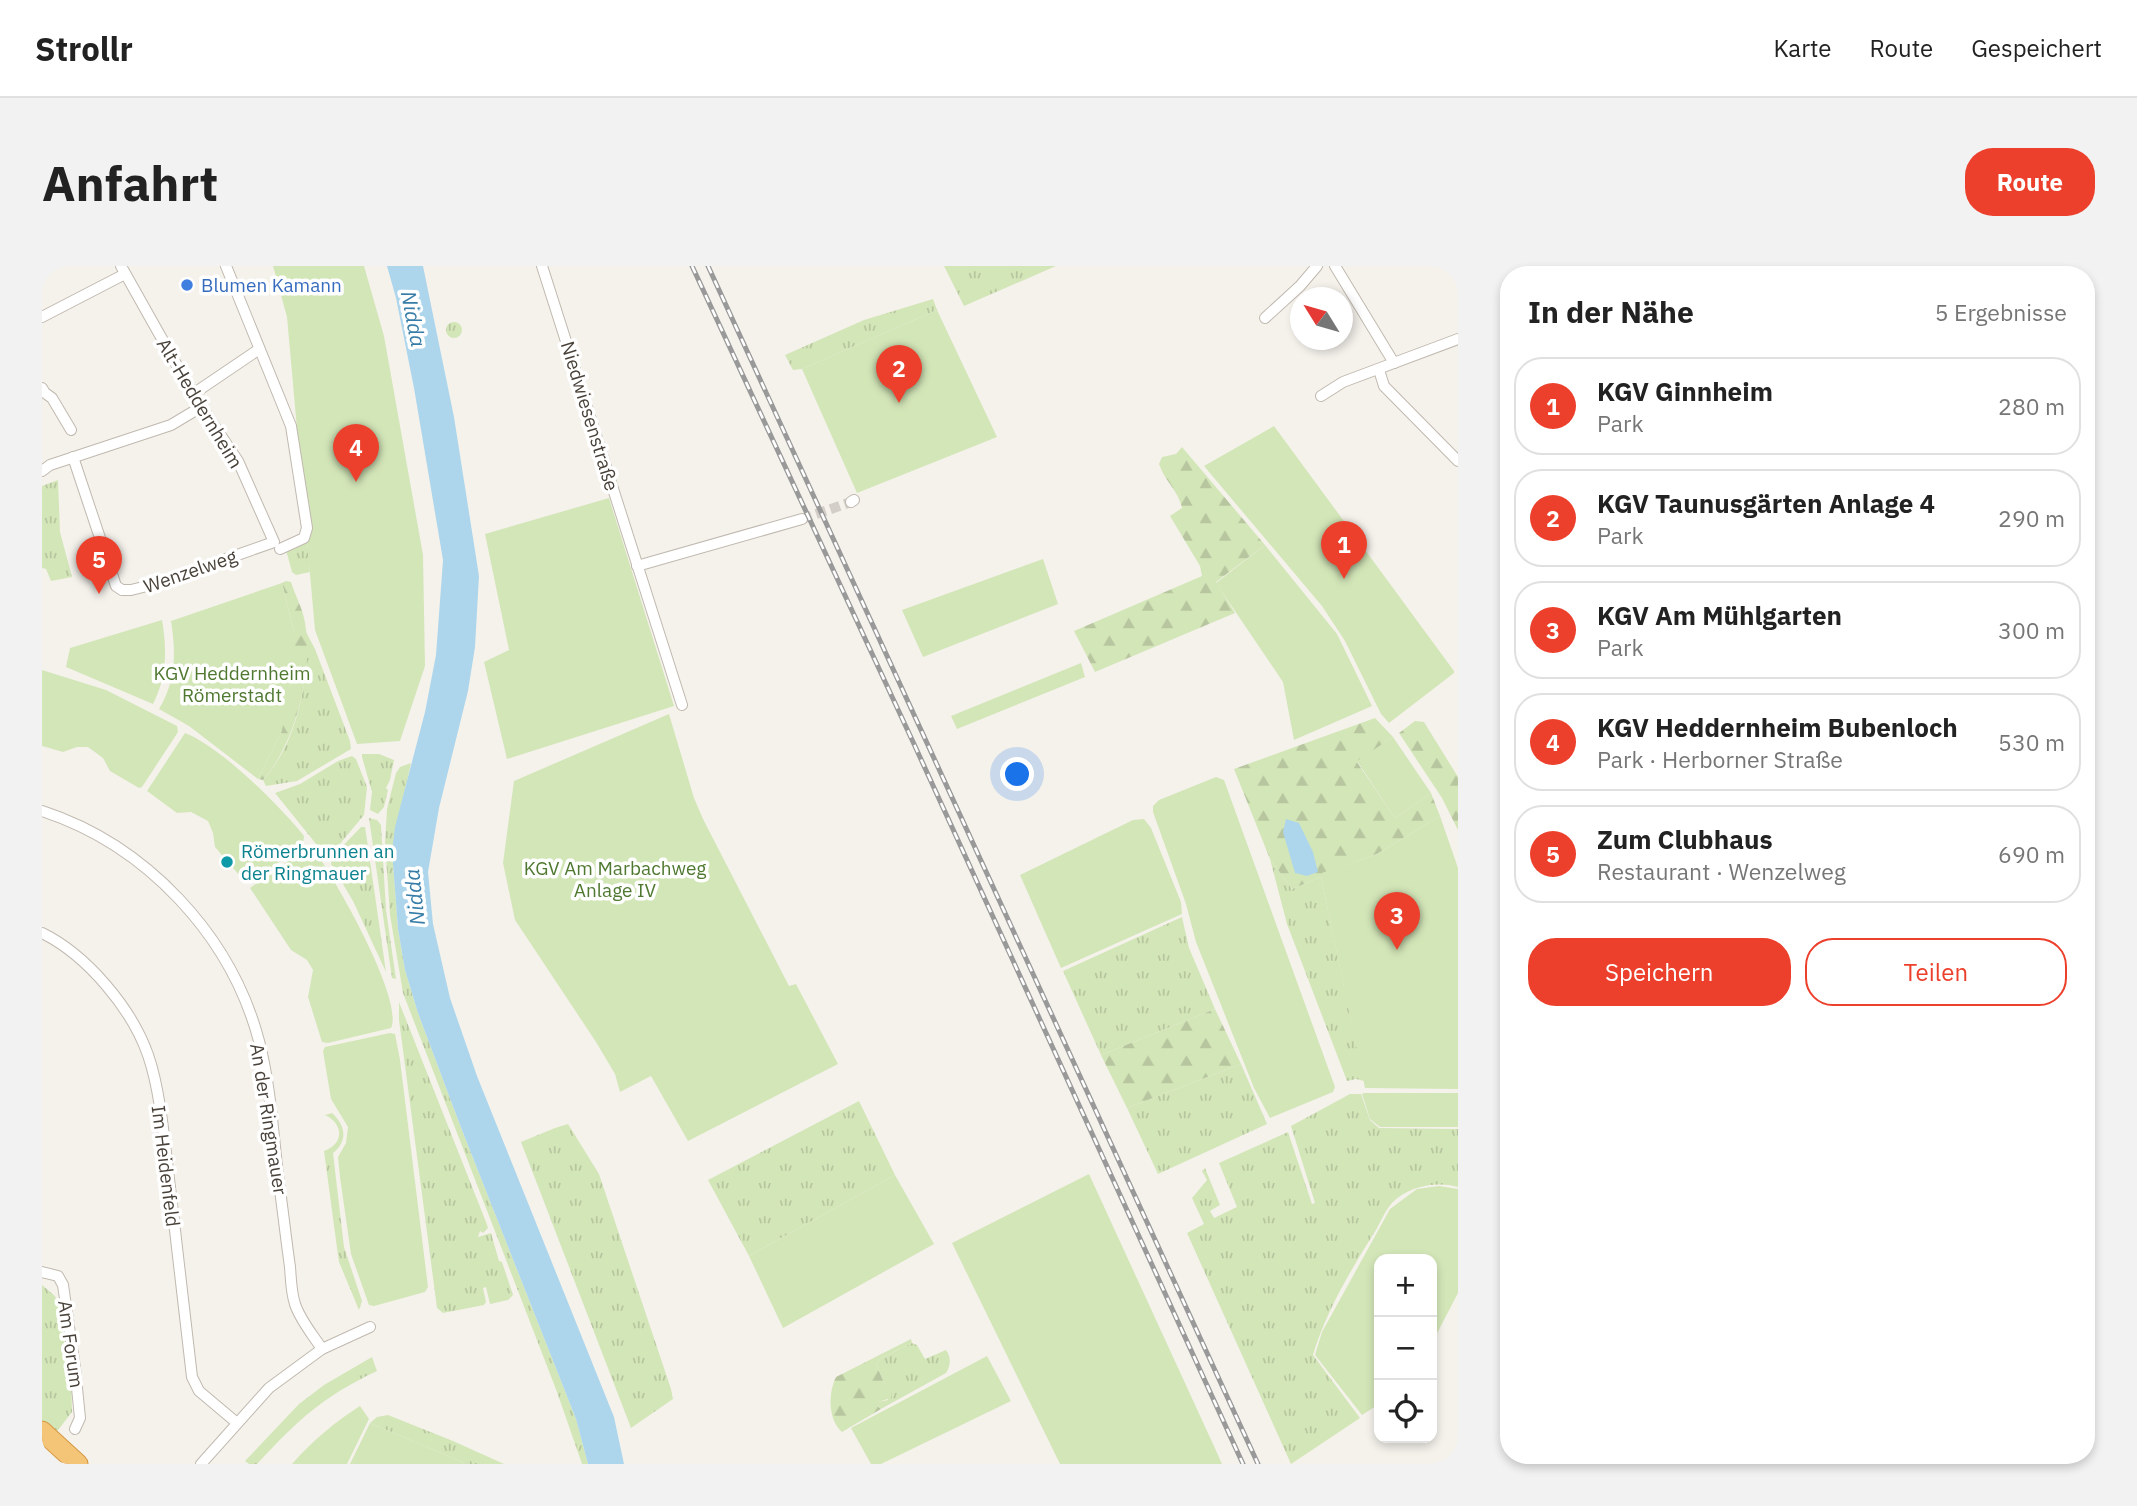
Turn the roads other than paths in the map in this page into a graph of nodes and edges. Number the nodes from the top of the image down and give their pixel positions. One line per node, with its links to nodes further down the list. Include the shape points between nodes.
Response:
1 (226, 266): 9 (street)
2 (542, 266): 22 (street, Niedwiesenstraße)
3 (1317, 266): 7 (street)
4 (1335, 266): 10 (street)
5 (123, 270): 6 (street); 13 (street, Alt-Heddernheim)
6 (42, 317)
7 (1265, 318)
8 (1458, 339): 10 (street)
9 (258, 350): 13 (street); 21 (street, via 291,426 307,528 304,538)
10 (1394, 363): 11 (street)
11 (1379, 370): 14 (street, via 1343,382); 18 (street, via 1384,386)
12 (43, 392): 16 (street, via 52,398)
13 (193, 394): 15 (street, Alt-Heddernheim)
14 (1321, 396)
15 (201, 407): 17 (street, via 171,425); 21 (street, Alt-Heddernheim, via 238,461)
16 (71, 430)
17 (73, 457): 19 (street); 21 (street, Wenzelweg, via 116,586 122,590)
18 (1458, 461)
19 (42, 471)
20 (802, 519): 22 (street)
21 (277, 545)
22 (636, 566): 23 (street, Niedwiesenstraße)
23 (682, 705)
24 (42, 811): 28 (street, An der Ringmauer, via 108,842 160,881 212,938 231,970 258,1038 267,1077 294,1303)
25 (42, 933): 29 (street, Im Heidenfeld, via 104,984 128,1014 149,1056 167,1160 192,1377 199,1391)
26 (42, 1272): 30 (street, Am Forum, via 58,1276 63,1285 80,1418)
27 (370, 1327): 28 (street)
28 (322, 1349): 29 (street, via 269,1388)
29 (237, 1423): 33 (street)
30 (75, 1429)
31 (42, 1432): 32 (highway)
32 (78, 1464)
33 (201, 1464)

